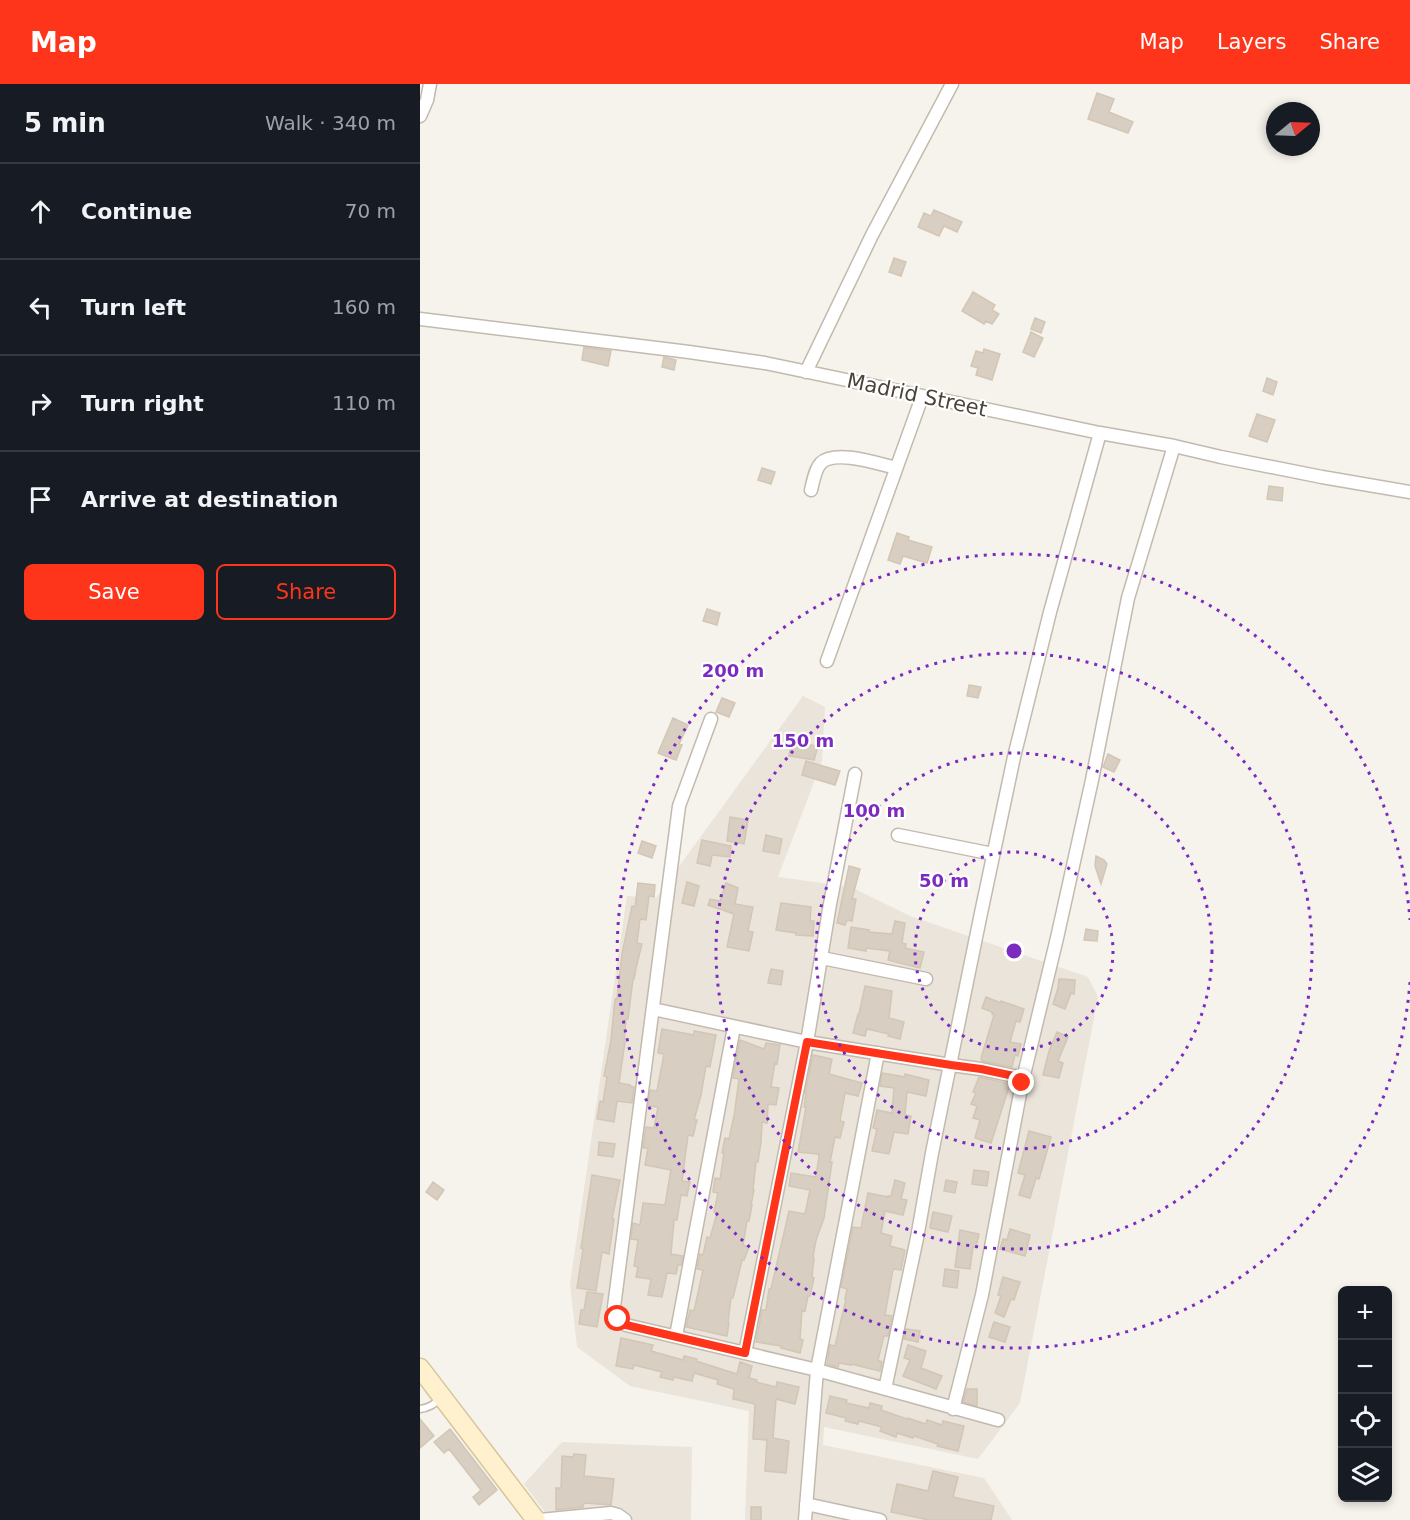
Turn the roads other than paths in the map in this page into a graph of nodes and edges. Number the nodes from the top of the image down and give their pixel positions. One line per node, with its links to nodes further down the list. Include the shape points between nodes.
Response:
1 (430, 84): 3 (street)
2 (952, 84): 5 (street, via 872,235)
3 (420, 116)
4 (420, 319): 5 (street, Madrid Street, via 689,352)
5 (806, 372): 6 (street, Madrid Street)
6 (922, 397): 7 (street, Madrid Street); 9 (street)
7 (1100, 433): 8 (street, Madrid Street); 16 (street, via 1047,624)
8 (1174, 446): 11 (street, Madrid Street); 24 (street, via 1128,598 1077,848)
9 (896, 468): 10 (street, via 831,457 819,465); 12 (street)
10 (811, 490)
11 (1410, 492)
12 (827, 661)
13 (711, 719): 19 (street, via 679,806)
14 (855, 774): 17 (street)
15 (898, 835): 16 (street)
16 (993, 854): 23 (street)
17 (822, 958): 18 (street); 21 (street)
18 (926, 980)
19 (653, 1009): 20 (street); 25 (street, via 614,1307 618,1319 626,1325)
20 (734, 1028): 21 (street); 25 (street)
21 (807, 1042): 22 (street); 26 (street)
22 (878, 1053): 23 (street); 28 (street)
23 (951, 1065): 24 (street); 29 (street)
24 (1023, 1078): 32 (street, via 982,1295)
25 (676, 1336): 26 (street)
26 (745, 1353): 28 (street)
27 (420, 1368): 30 (main road)
28 (817, 1370): 29 (street); 34 (street)
29 (885, 1389): 32 (street)
30 (442, 1397): 31 (lane, via 432,1406); 35 (main road)
31 (420, 1409)
32 (953, 1409): 33 (street)
33 (998, 1420)
34 (806, 1504): 37 (street); 38 (street)
35 (538, 1520): 36 (street, via 610,1513)
36 (625, 1520)
37 (805, 1520)
38 (880, 1520)

